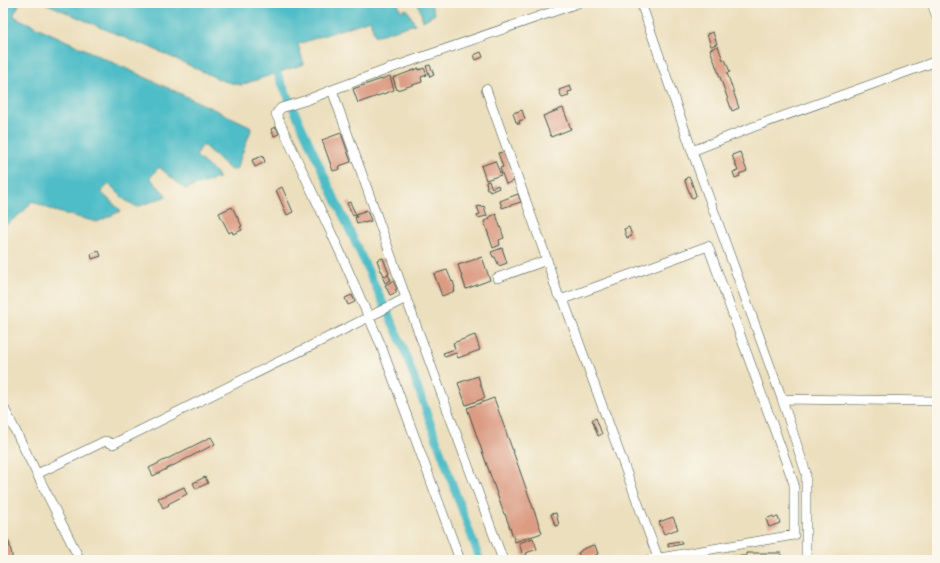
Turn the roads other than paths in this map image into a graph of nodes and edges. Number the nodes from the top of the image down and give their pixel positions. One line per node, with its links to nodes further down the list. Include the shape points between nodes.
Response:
1 (578, 3): 7 (lane)
2 (641, 3): 8 (lane)
3 (932, 3): 4 (lane)
4 (937, 18)
5 (937, 61): 8 (lane)
6 (486, 89): 9 (lane)
7 (332, 90): 11 (lane); 13 (lane, via 281,108 276,114)
8 (692, 151): 14 (lane)
9 (547, 260): 10 (lane); 12 (lane, via 558,295)
10 (497, 278)
11 (405, 298): 13 (lane); 21 (lane)
12 (563, 299): 18 (lane); 18 (lane, via 708,246 794,484 794,535)
13 (372, 315): 17 (lane, via 113,444 105,441); 20 (lane)
14 (782, 399): 15 (lane); 23 (lane, via 806,473)
15 (937, 401)
16 (3, 406): 17 (lane)
17 (37, 474): 19 (lane)
18 (658, 558): 22 (lane)
19 (80, 560)
20 (460, 560)
21 (503, 560)
22 (648, 560)
23 (806, 560)

